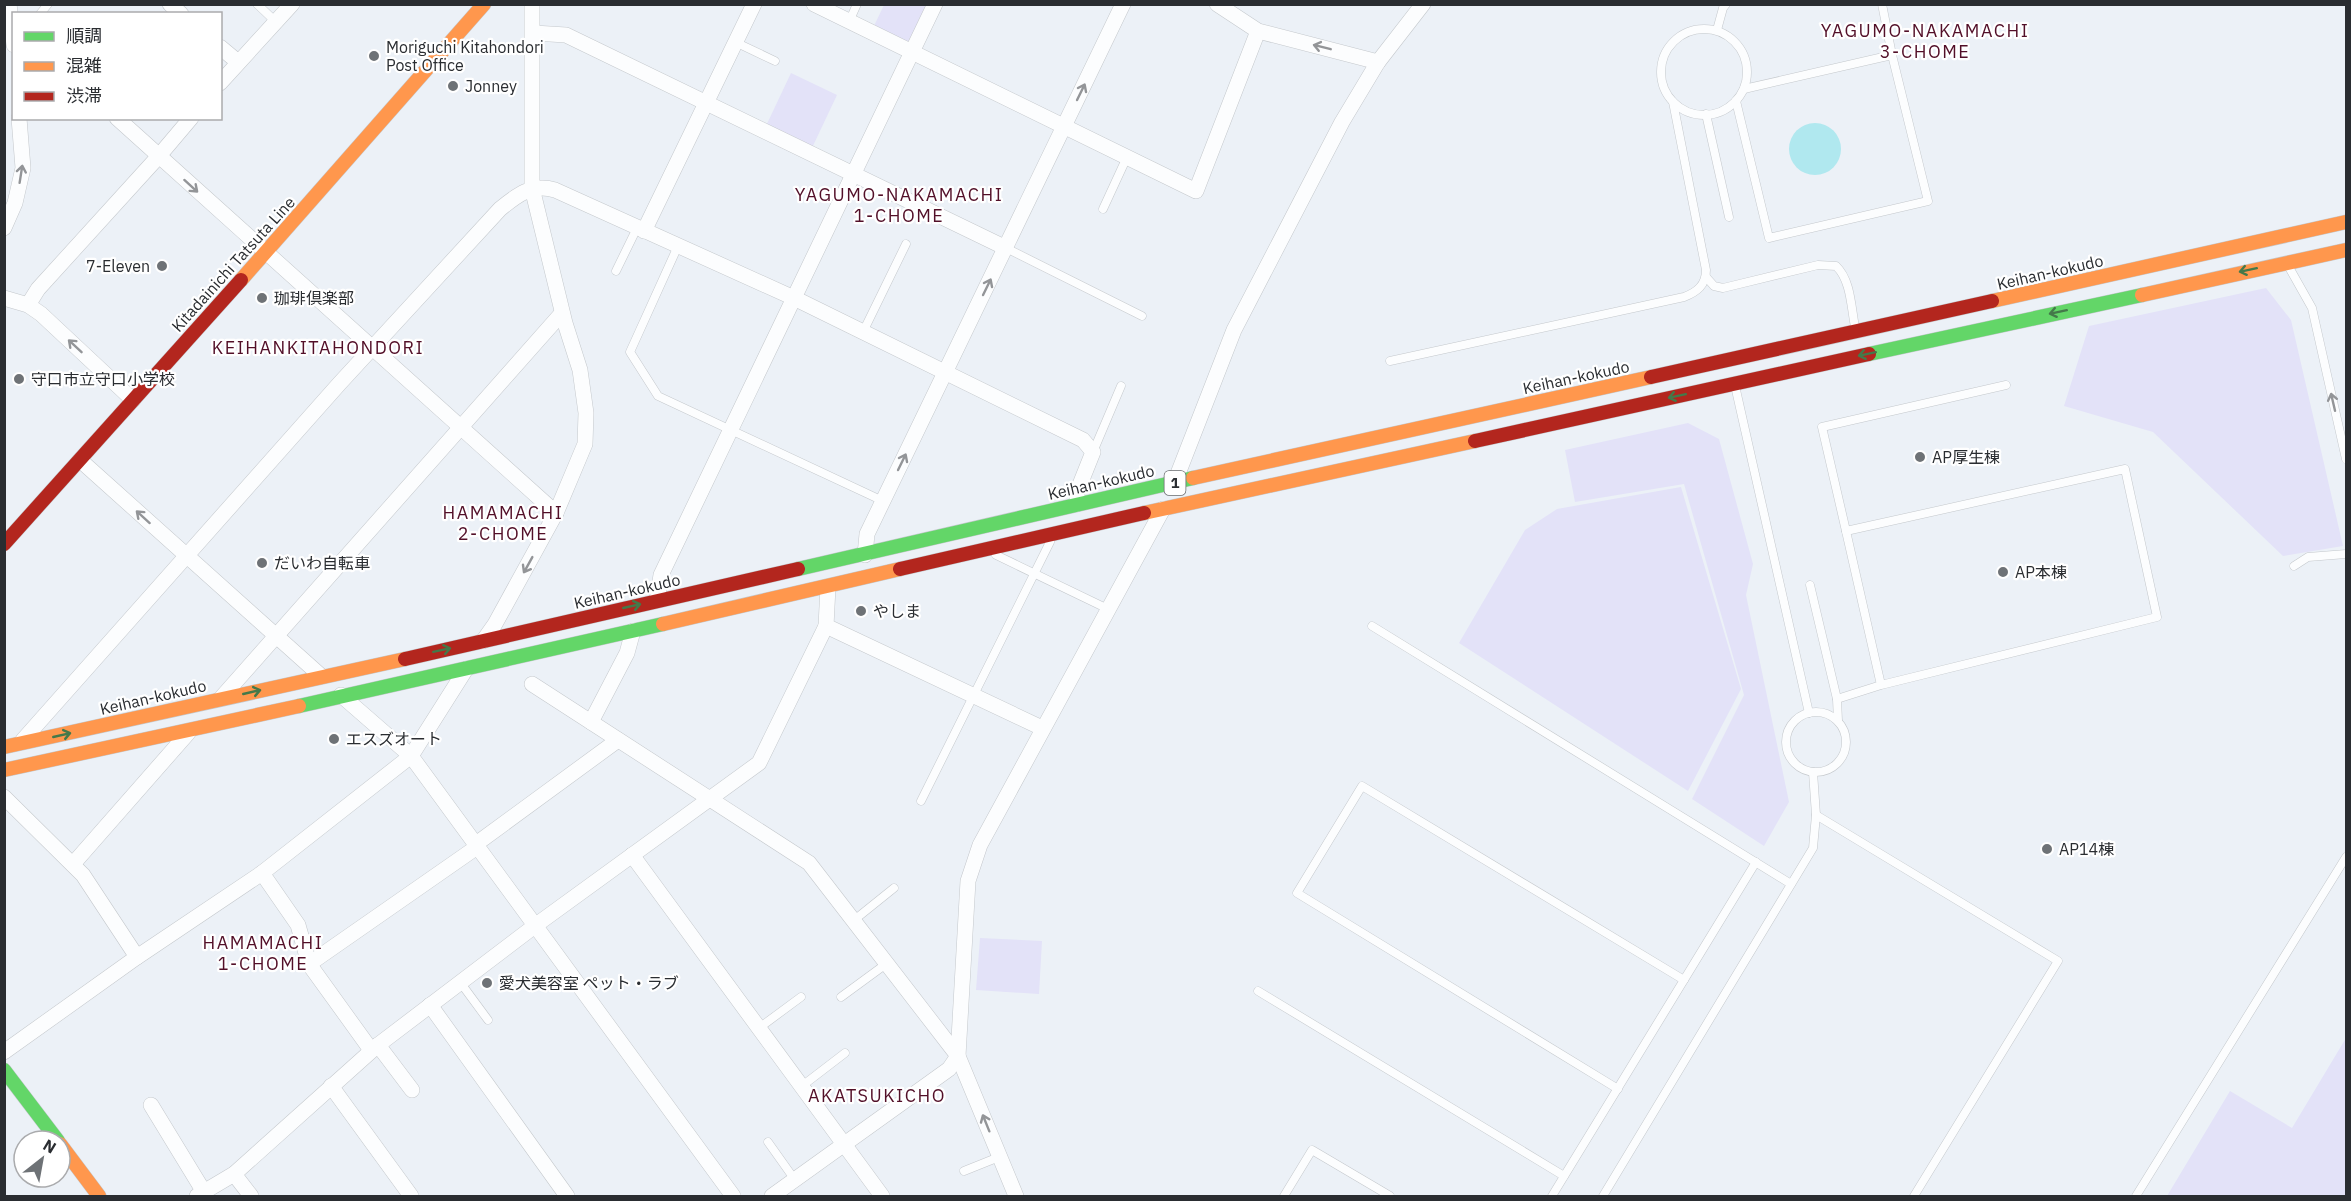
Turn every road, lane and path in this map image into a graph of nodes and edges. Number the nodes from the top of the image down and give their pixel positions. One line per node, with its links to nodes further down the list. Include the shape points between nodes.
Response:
1 (9, 4): 17 (street)
2 (257, 4): 15 (lane)
3 (292, 4): 15 (street)
4 (484, 4): 52 (main road, Kitadainichi Tatsuta Line)
5 (532, 4): 20 (street)
6 (754, 4): 21 (street)
7 (814, 4): 16 (street)
8 (857, 4): 16 (lane)
9 (935, 4): 23 (street)
10 (1123, 4): 37 (street, one-way to 10)
11 (1217, 4): 19 (street)
12 (1423, 4): 27 (street)
13 (1726, 4): 18 (lane)
14 (1882, 4): 24 (lane)
15 (276, 22): 26 (street)
16 (849, 22): 23 (street)
17 (12, 23)
18 (1717, 30): 29 (lane, via 1730,37 1746,61 1748,76); 32 (lane, via 1688,31 1666,51 1661,78)
19 (1258, 31): 27 (street, one-way to 19); 39 (street, via 1196,191)
20 (534, 33): 31 (street, via 566,34); 41 (street)
21 (735, 42): 25 (lane); 31 (street)
22 (222, 49): 26 (street)
23 (913, 53): 37 (street); 40 (street)
24 (1893, 55): 29 (lane); 30 (lane, via 1928,201 1769,238)
25 (775, 61)
26 (238, 62): 28 (street)
27 (1378, 62): 74 (street, via 1342,122 1234,330)
28 (222, 81)
29 (1744, 89): 30 (lane)
30 (1736, 101): 33 (lane, via 1725,110)
31 (705, 102): 40 (street); 46 (street)
32 (1673, 102): 33 (lane, via 1685,110); 54 (lane)
33 (1706, 114): 43 (lane)
34 (19, 120): 45 (street, one-way to 34, via 23,168)
35 (119, 120): 38 (street)
36 (189, 120): 38 (street)
37 (1065, 126): 39 (street); 49 (street)
38 (159, 157): 52 (street, one-way to 52); 57 (street, via 38,289)
39 (1127, 157): 42 (lane)
40 (854, 176): 49 (street); 56 (street)
41 (532, 188): 46 (street, via 555,190); 58 (street); 62 (street, via 500,208)
42 (1103, 209)
43 (1729, 217)
44 (2346, 222): 50 (main road, Keihan-kokudo / 1)
45 (4, 228)
46 (640, 230): 48 (street); 53 (lane)
47 (906, 244): 60 (lane)
48 (678, 246): 56 (street); 70 (lane, via 630,352 658,396)
49 (1006, 248): 59 (lane); 64 (street, one-way to 49)
50 (2282, 250): 51 (main road, Keihan-kokudo / 1); 61 (main road, Keihan-kokudo / 1); 65 (main road, Keihan-kokudo / 1, one-way to 65); 72 (lane, one-way to 50, via 2312,308)
51 (2346, 250)
52 (266, 253): 62 (street); 68 (main road, Kitadainichi Tatsuta Line)
53 (616, 271)
54 (1706, 277): 61 (lane, via 1714,286 1723,288 1818,265 1836,266 1846,280); 63 (lane, via 1703,285 1684,297)
55 (4, 298): 57 (street)
56 (794, 298): 60 (street); 70 (street)
57 (28, 305): 68 (street, one-way to 57)
58 (562, 313): 69 (street); 78 (street, via 580,370 586,413 585,444)
59 (1142, 316)
60 (863, 332): 64 (street)
61 (1856, 333): 74 (main road, Keihan-kokudo / 1)
62 (373, 348): 69 (street); 84 (street)
63 (1390, 361)
64 (945, 372): 71 (street, via 1083,440); 75 (street, one-way to 64)
65 (1734, 383): 77 (main road, Keihan-kokudo / 1, one-way to 77); 105 (lane)
66 (2006, 385): 79 (lane, via 1822,427)
67 (1121, 386): 71 (lane)
68 (133, 400): 73 (main road, Kitadainichi Tatsuta Line)
69 (461, 428): 78 (street); 95 (street)
70 (731, 430): 75 (lane); 90 (street, via 661,575)
71 (1093, 452): 76 (street, via 1077,492)
72 (2346, 459)
73 (80, 460): 81 (main road, Kitadainichi Tatsuta Line); 84 (street, one-way to 73)
74 (1174, 483): 76 (main road, Keihan-kokudo / 1); 77 (street)
75 (883, 501): 85 (street, via 867,534)
76 (1077, 504): 85 (main road, Keihan-kokudo / 1)
77 (1163, 509): 80 (main road, Keihan-kokudo / 1); 91 (street)
78 (556, 513): 96 (street, one-way to 96)
79 (1846, 531): 100 (lane); 100 (lane, via 2125,469 2157,617)
80 (1054, 534): 82 (main road, Keihan-kokudo / 1); 87 (lane)
81 (4, 544)
82 (987, 550): 87 (lane); 89 (main road, Keihan-kokudo / 1)
83 (2346, 554): 86 (lane, via 2308,557)
84 (187, 555): 95 (street); 111 (street)
85 (865, 555): 90 (main road, Keihan-kokudo / 1)
86 (2294, 566)
87 (1034, 574): 91 (lane); 102 (lane)
88 (1810, 585): 104 (lane)
89 (828, 587): 92 (street); 94 (main road, Keihan-kokudo / 1)
90 (657, 600): 96 (main road, Keihan-kokudo / 1, one-way to 90)
91 (1108, 609): 108 (street)
92 (826, 626): 102 (street); 116 (street, via 759,762)
93 (1372, 626): 122 (lane)
94 (633, 631): 97 (main road, Keihan-kokudo / 1); 107 (street, via 627,653)
95 (276, 636): 98 (street); 103 (street)
96 (483, 642): 97 (street); 98 (main road, Keihan-kokudo / 1, one-way to 96)
97 (466, 669): 101 (main road, Keihan-kokudo / 1); 112 (street)
98 (321, 676): 103 (main road, Keihan-kokudo / 1, one-way to 98)
99 (532, 684): 107 (street)
100 (1881, 685): 104 (lane)
101 (341, 695): 109 (main road, Keihan-kokudo / 1); 112 (street)
102 (974, 696): 108 (street); 117 (lane)
103 (220, 699): 111 (main road, Keihan-kokudo / 1, one-way to 103)
104 (1838, 699): 106 (lane)
105 (1809, 713): 106 (lane, via 1820,712); 114 (lane, via 1794,722 1786,739 1790,757)
106 (1838, 721): 114 (lane, via 1846,740 1840,760 1833,767)
107 (591, 722): 110 (street)
108 (1042, 728): 143 (street, via 980,845 968,881)
109 (191, 730): 113 (main road, Keihan-kokudo / 1); 123 (street)
110 (618, 740): 116 (street); 119 (street)
111 (12, 746)
112 (411, 756): 119 (street); 124 (street)
113 (4, 770)
114 (1813, 772): 118 (lane)
115 (4, 797): 123 (street)
116 (710, 800): 120 (street); 127 (street, via 809,863)
117 (921, 801)
118 (1816, 814): 125 (lane, via 1813,848); 172 (lane, via 2058,961)
119 (477, 845): 128 (street); 130 (street)
120 (632, 855): 128 (street); 139 (street)
121 (2346, 857): 173 (lane)
122 (1755, 862): 125 (lane); 132 (lane)
123 (73, 864): 129 (street)
124 (262, 873): 129 (street); 130 (street, via 298,926)
125 (1791, 884): 171 (lane)
126 (894, 888): 127 (lane)
127 (853, 921): 131 (street)
128 (536, 925): 133 (street); 164 (street)
129 (137, 957): 141 (street)
130 (309, 964): 140 (street)
131 (886, 964): 136 (lane); 143 (street)
132 (1684, 980): 147 (lane); 147 (lane, via 1362,786 1297,893)
133 (460, 982): 137 (street); 138 (lane)
134 (1258, 991): 157 (lane)
135 (801, 997): 139 (lane)
136 (841, 997)
137 (430, 1005): 140 (street); 163 (street)
138 (488, 1020)
139 (759, 1028): 146 (street)
140 (375, 1048): 145 (street); 148 (street)
141 (4, 1053)
142 (845, 1053): 146 (lane)
143 (958, 1056): 152 (street, via 949,1069); 153 (street, one-way to 143)
144 (4, 1070): 150 (main road)
145 (331, 1086): 156 (street); 162 (street)
146 (801, 1086): 152 (street)
147 (1618, 1089): 157 (lane)
148 (412, 1090)
149 (151, 1105): 159 (street)
150 (48, 1129)
151 (768, 1142): 158 (lane)
152 (844, 1144): 158 (street); 166 (street)
153 (999, 1156): 155 (lane); 167 (street)
154 (72, 1161): 160 (main road)
155 (964, 1171)
156 (234, 1174): 159 (street); 161 (street)
157 (1564, 1176): 170 (lane)
158 (795, 1180): 165 (street)
159 (200, 1194)
160 (99, 1197)
161 (251, 1197)
162 (411, 1197)
163 (567, 1197)
164 (733, 1197)
165 (772, 1197)
166 (882, 1197)
167 (1016, 1197)
168 (1284, 1197): 169 (lane, via 1312,1150)
169 (1390, 1197)
170 (1552, 1197)
171 (1603, 1197)
172 (1914, 1197)
173 (2136, 1197)

